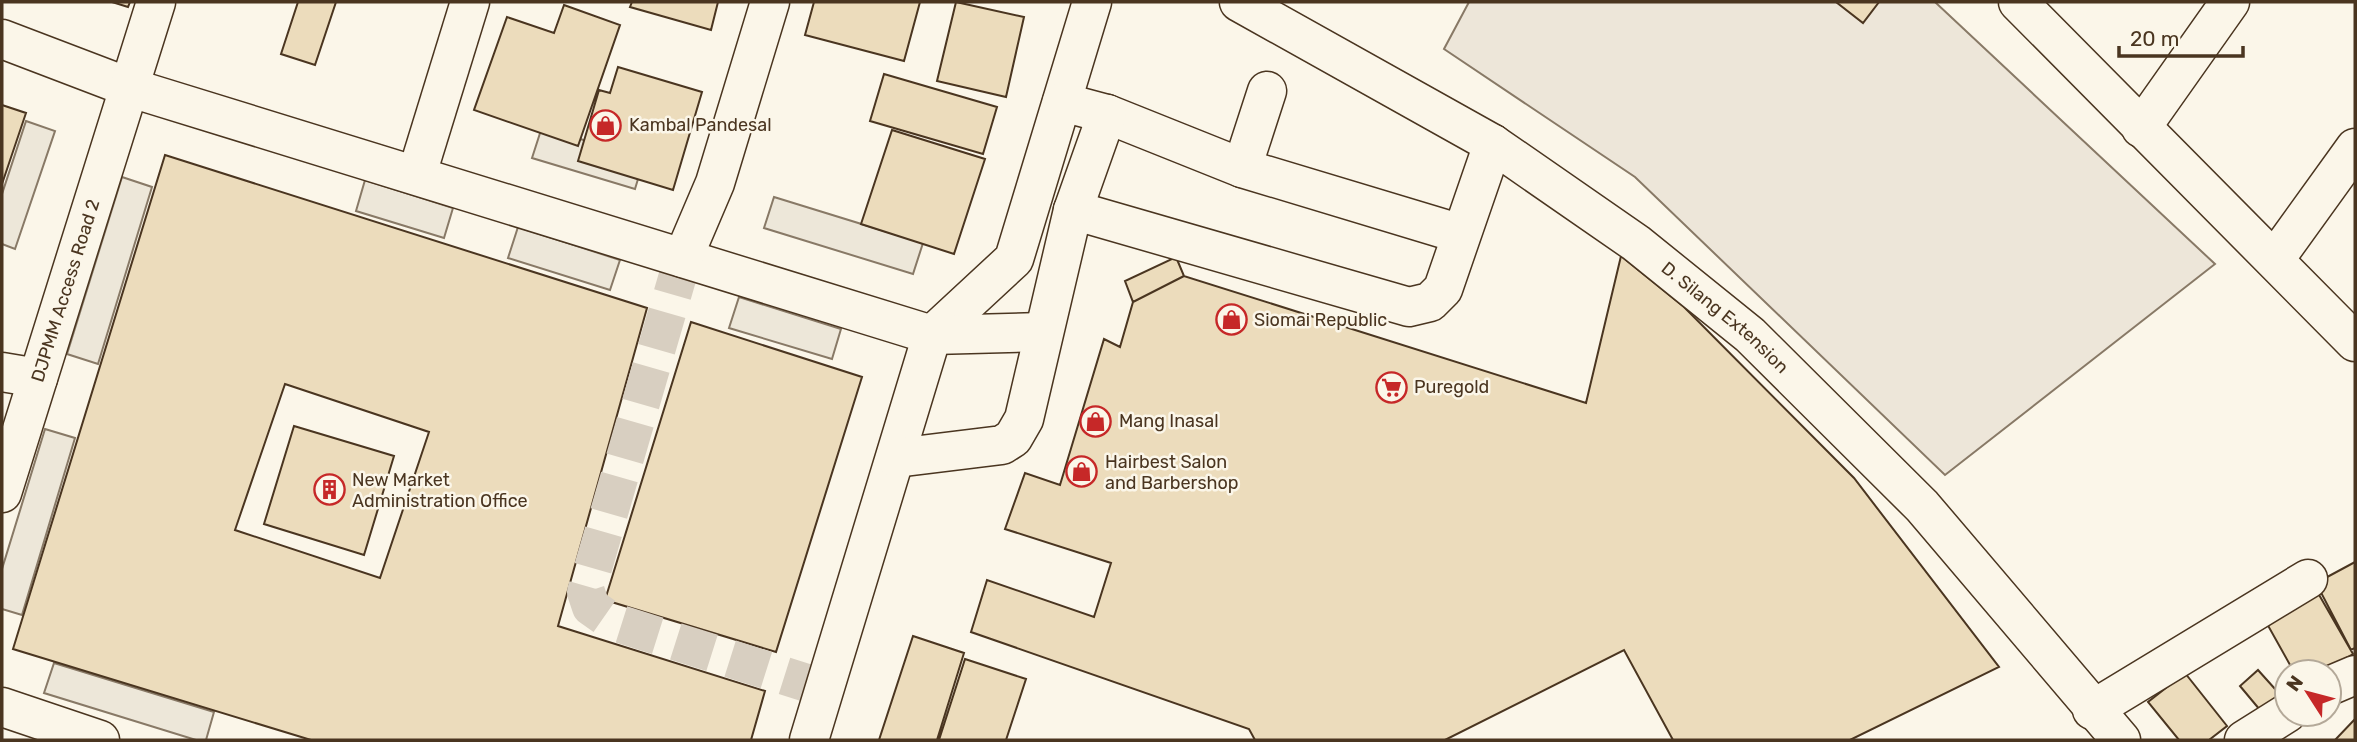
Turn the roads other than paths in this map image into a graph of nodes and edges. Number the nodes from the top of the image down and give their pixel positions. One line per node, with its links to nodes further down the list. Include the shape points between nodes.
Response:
1 (156, 2): 9 (street, DJPMM Access Road 2)
2 (470, 2): 17 (street)
3 (770, 2): 20 (street, via 715,183)
4 (1092, 2): 11 (street)
5 (2018, 2): 13 (street)
6 (2230, 2): 13 (street)
7 (1262, 6): 14 (street, D. Silang Extension)
8 (2, 39): 9 (street)
9 (128, 87): 17 (street); 25 (street, DJPMM Access Road 2)
10 (1267, 91): 16 (street)
11 (1062, 102): 12 (street); 23 (street, via 1014,259)
12 (1107, 114): 16 (street); 18 (street)
13 (2141, 128): 21 (street)
14 (1493, 144): 19 (street); 30 (street, D. Silang Extension, via 1636,243 1750,335 1922,506)
15 (2355, 148): 21 (street)
16 (1242, 168): 19 (street)
17 (417, 174): 20 (street)
18 (1073, 210): 19 (street, via 1409,307 1430,302 1443,289); 22 (street)
19 (1461, 234)
20 (683, 258): 23 (street)
21 (2275, 259): 24 (street)
22 (1042, 332): 23 (street); 26 (street, via 1024,419 1013,438 1002,445)
23 (932, 334): 26 (street)
24 (2355, 342)
25 (20, 375): 27 (street, DJPMM Access Road 2)
26 (896, 458): 33 (street)
27 (2, 493)
28 (2308, 579): 30 (street)
29 (2, 707): 32 (street)
30 (2092, 710): 34 (street, D. Silang Extension)
31 (2273, 722): 35 (street)
32 (100, 740)
33 (809, 740)
34 (2120, 740)
35 (2244, 740)

